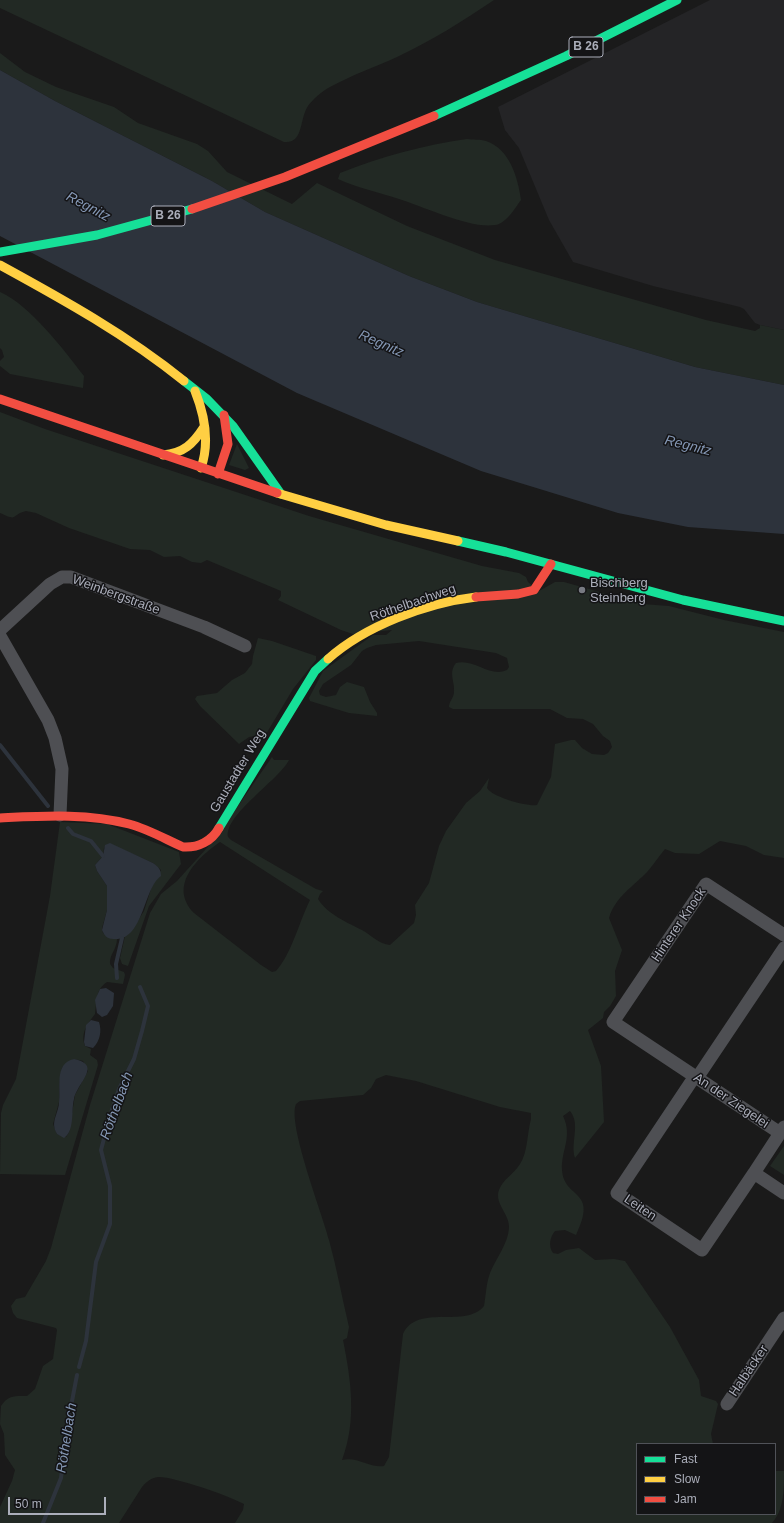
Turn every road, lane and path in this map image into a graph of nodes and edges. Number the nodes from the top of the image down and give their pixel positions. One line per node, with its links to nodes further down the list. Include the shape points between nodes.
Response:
1 (677, 0): 2 (street, B 26, via 558,60 416,124 246,192 148,222 73,240)
2 (0, 252)
3 (0, 266): 4 (street, via 78,308 136,345)
4 (195, 391): 6 (street); 7 (street, via 203,412)
5 (0, 399): 8 (street)
6 (224, 415): 10 (street, via 228,444); 11 (street)
7 (204, 427): 8 (street, via 187,450 178,454); 9 (street, via 206,447)
8 (163, 455): 9 (street)
9 (201, 468): 10 (street)
10 (218, 474): 11 (street)
11 (281, 494): 12 (street, via 386,525)
12 (551, 564): 13 (street, via 683,600); 17 (street, Röthelbachweg, via 534,590 527,593 487,595 458,600 373,629 355,639 315,671)
13 (784, 621)
14 (0, 630): 16 (street, Weinbergstraße, via 50,584 62,577 72,577 204,627)
15 (0, 636): 18 (street, via 48,720 55,738 62,769)
16 (245, 646)
17 (298, 699): 18 (street, Gaustadter Weg, via 215,835 202,845 193,848 183,847 130,824 104,819)
18 (60, 816): 19 (street)
19 (0, 818)
20 (784, 936): 22 (street, Hinterer Knock, via 706,884)
21 (784, 948): 23 (street)
22 (613, 1022): 23 (street, An der Ziegelei)
23 (696, 1077): 24 (street, An der Ziegelei); 25 (street, Leiten, via 617,1193 702,1250)
24 (782, 1130): 25 (street, An der Ziegelei)
25 (754, 1172): 26 (street)
26 (784, 1193)
27 (784, 1318): 28 (street, Halbäcker)
28 (727, 1404)

